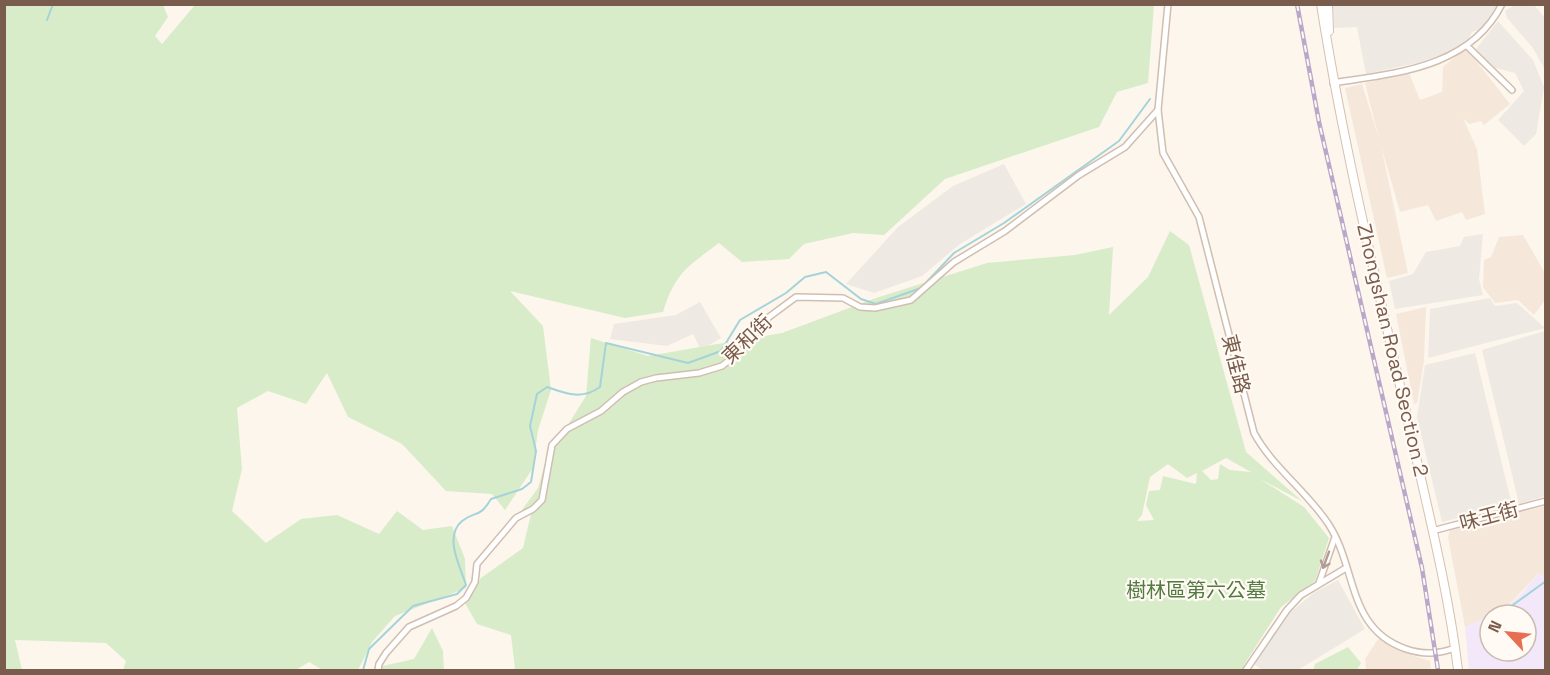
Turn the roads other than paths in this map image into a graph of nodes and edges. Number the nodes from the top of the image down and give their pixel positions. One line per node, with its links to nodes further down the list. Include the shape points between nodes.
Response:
1 (1167, 4): 8 (street, 東佳路)
2 (1321, 4): 6 (main road, Zhongshan Road Section 2)
3 (1328, 4): 6 (main road, Zhongshan Road Section 2)
4 (1502, 4): 5 (street, via 1492,23)
5 (1467, 46): 6 (street, via 1444,60); 7 (street)
6 (1333, 83): 10 (main road, Zhongshan Road Section 2)
7 (1512, 90)
8 (1158, 110): 11 (street, 東佳路, via 1163,153 1199,217 1254,433 1264,451 1329,525); 15 (street, 東和街, via 1125,147 954,262 911,300 875,308 860,307 843,298 796,297 769,316 742,350 722,366 641,382 601,411 567,429 552,445 542,500 516,518 477,564 476,582 466,598 409,627 386,652)
9 (1545, 501): 10 (street, 味王街)
10 (1432, 531): 14 (main road, Zhongshan Road Section 2)
11 (1335, 537): 12 (street, 東佳路); 13 (street, one-way to 13)
12 (1346, 568): 13 (street); 14 (street, 東佳路, via 1361,609 1390,643 1437,654)
13 (1319, 583): 16 (street, via 1287,610)
14 (1455, 648): 17 (main road, Zhongshan Road Section 2)
15 (378, 670)
16 (1246, 670)
17 (1458, 670)

